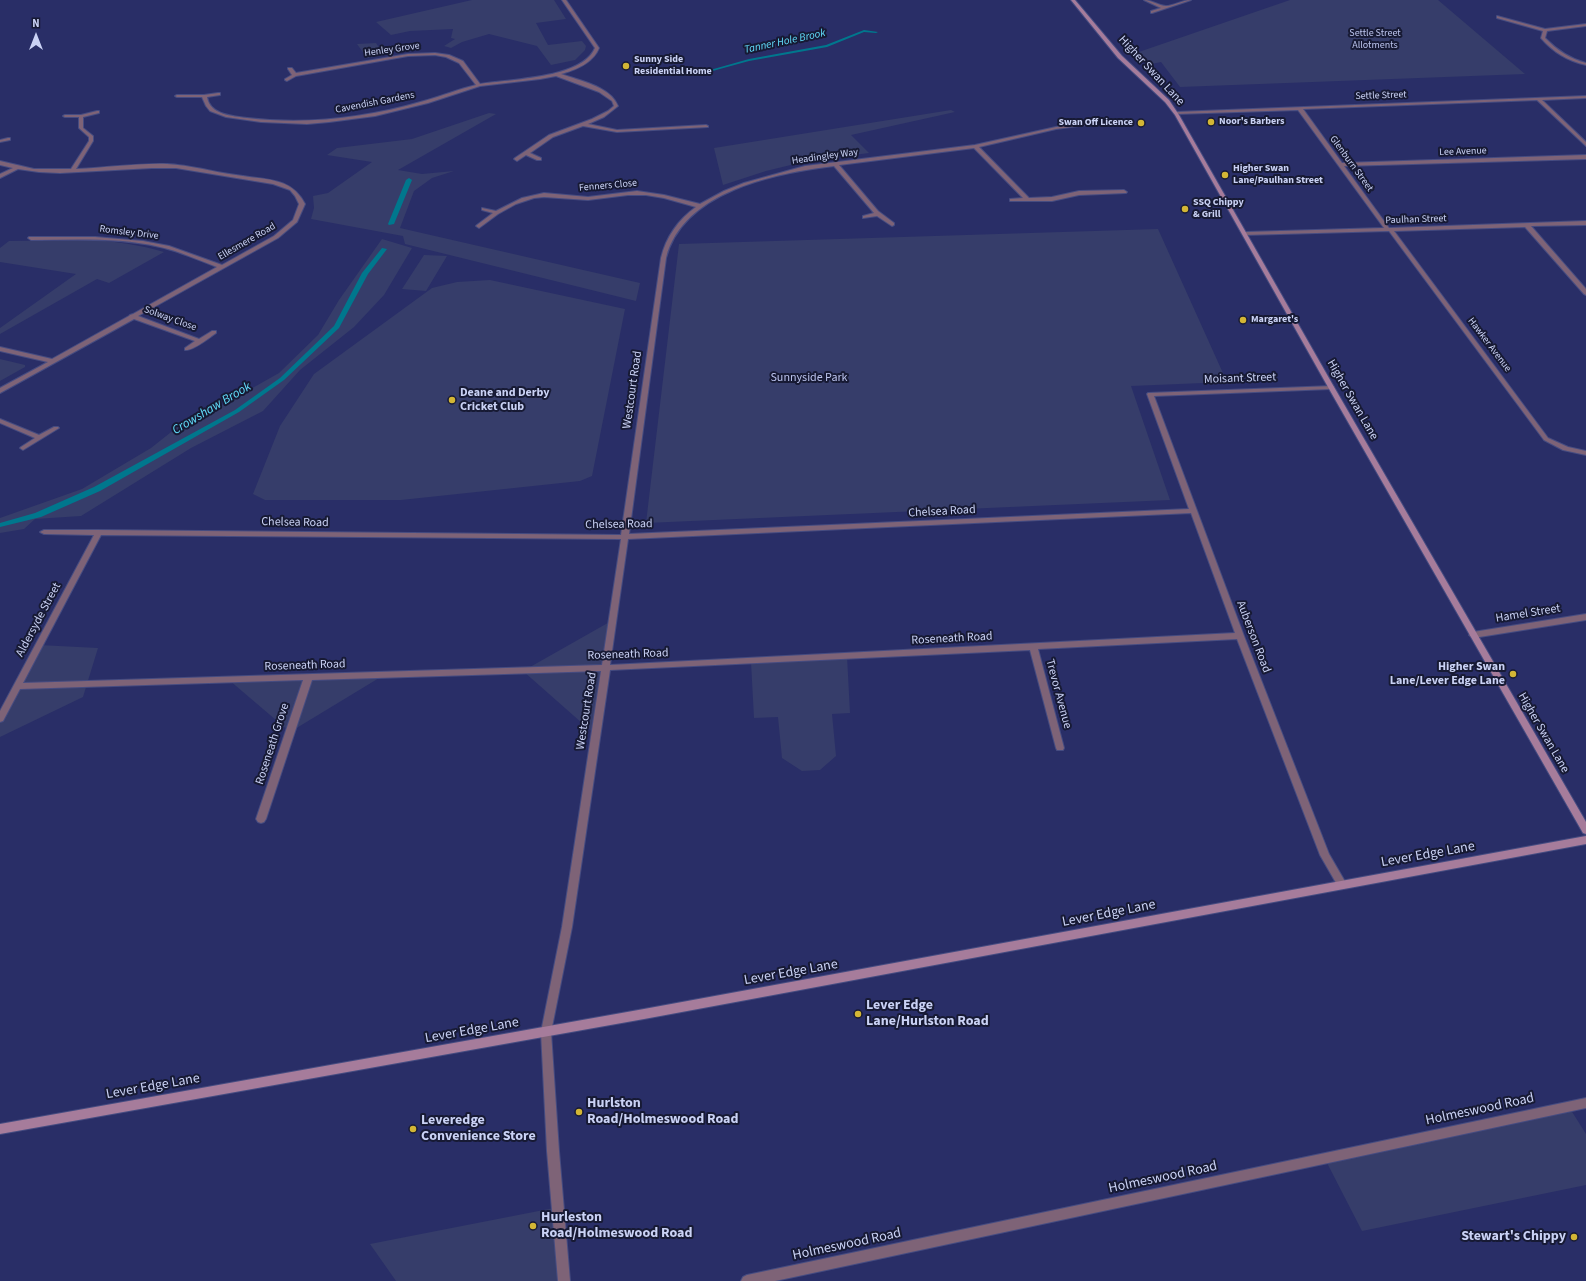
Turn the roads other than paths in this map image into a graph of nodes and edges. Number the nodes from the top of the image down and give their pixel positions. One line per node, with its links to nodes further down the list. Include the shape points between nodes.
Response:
1 (564, 0): 12 (street, via 596,45 596,52 576,68)
2 (1073, 0): 23 (street, Higher Swan Lane, via 1120,57 1167,101)
3 (1146, 0): 5 (street)
4 (1189, 0): 5 (street)
5 (1166, 8): 6 (street)
6 (1152, 12)
7 (1498, 16): 9 (street)
8 (1586, 25): 9 (street)
9 (1545, 30): 10 (street, via 1543,38 1547,43 1566,57)
10 (1586, 64)
11 (290, 69): 13 (street)
12 (556, 74): 15 (street, Cavendish Gardens); 27 (street, via 599,90 616,102 612,110)
13 (295, 75): 14 (street, Henley Grove); 15 (street, Henley Grove, via 408,55 435,54 461,62)
14 (287, 80)
15 (479, 85): 18 (street, Cavendish Gardens, via 385,112 348,119 305,122 263,121 228,116 207,107)
16 (218, 94): 18 (street)
17 (177, 96): 18 (street)
18 (204, 96)
19 (1586, 97): 20 (street, Settle Street)
20 (1538, 99): 21 (street, Settle Street); 33 (street)
21 (1299, 108): 23 (street, Settle Street); 41 (street, Glenburn Street)
22 (98, 112): 25 (street)
23 (1176, 113): 60 (street, Higher Swan Lane)
24 (65, 116): 25 (street)
25 (81, 116): 43 (street, via 81,128 91,137 91,142)
26 (1100, 122): 29 (street, Headingley Way)
27 (584, 125): 28 (street, via 617,131 677,125); 35 (street, via 552,136)
28 (706, 126)
29 (1060, 127): 30 (street); 34 (street, Headingley Way)
30 (1069, 133)
31 (8, 139): 32 (street)
32 (0, 141)
33 (1586, 145)
34 (975, 146): 40 (street, Headingley Way); 47 (street)
35 (526, 153): 37 (street); 38 (street)
36 (1586, 157): 41 (street, Lee Avenue)
37 (518, 159)
38 (539, 159)
39 (0, 162): 42 (street, Ellesmere Road)
40 (835, 164): 50 (street, Headingley Way, via 779,173 750,182 726,191); 53 (street)
41 (1341, 165): 59 (street, Glenburn Street)
42 (18, 167): 43 (street, Ellesmere Road, via 43,171); 44 (street)
43 (73, 170): 62 (street, Ellesmere Road, via 148,166 187,168 275,182 300,196 300,213 286,229)
44 (0, 176)
45 (1124, 192): 46 (street)
46 (1099, 193): 47 (street, via 1079,193 1052,199); 48 (street)
47 (1027, 199): 49 (street)
48 (1102, 199)
49 (1012, 200)
50 (700, 206): 52 (street, Fenners Close, via 659,194 642,192 588,199 546,195 525,198); 64 (street, Headingley Way, via 683,220 670,239 666,248)
51 (484, 210): 52 (street)
52 (495, 212): 58 (street, Fenners Close)
53 (877, 214): 54 (street); 56 (street)
54 (864, 217)
55 (1586, 223): 57 (street, Paulhan Street)
56 (892, 224)
57 (1527, 225): 59 (street, Paulhan Street); 63 (street)
58 (479, 226)
59 (1390, 230): 60 (street, Paulhan Street); 78 (street, Hawker Avenue, via 1546,439 1574,451)
60 (1246, 234): 71 (street, Higher Swan Lane)
61 (31, 238): 62 (street, Romsley Drive, via 131,241 160,246)
62 (222, 267): 65 (street, Ellesmere Road)
63 (1586, 293)
64 (658, 297): 82 (street, Westcourt Road)
65 (132, 316): 67 (street, Solway Close); 70 (street, Ellesmere Road)
66 (214, 332): 67 (street, Solway Close)
67 (200, 341): 69 (street, Solway Close)
68 (0, 349): 70 (street)
69 (187, 349)
70 (52, 361): 72 (street, Ellesmere Road)
71 (1331, 387): 73 (street, Moisant Street); 84 (street, Higher Swan Lane)
72 (0, 391)
73 (1150, 394): 79 (street, Auberson Road)
74 (0, 421): 76 (street)
75 (56, 428): 76 (street)
76 (40, 438): 77 (street)
77 (23, 448)
78 (1586, 453)
79 (1194, 511): 82 (street, Chelsea Road); 85 (street, Auberson Road)
80 (44, 532): 81 (street, Chelsea Road)
81 (98, 532): 82 (street, Chelsea Road); 89 (street, Aldersyde Street)
82 (625, 537): 87 (street, Westcourt Road)
83 (1586, 617): 84 (street, Hamel Street)
84 (1473, 635): 93 (street, Higher Swan Lane)
85 (1240, 636): 86 (street, Roseneath Road); 95 (street, Auberson Road, via 1325,855)
86 (1033, 646): 87 (street, Roseneath Road); 91 (street, Trevor Avenue)
87 (606, 668): 88 (street, Roseneath Road); 96 (street, Westcourt Road, via 567,927)
88 (308, 678): 89 (street, Roseneath Road); 92 (street, Roseneath Grove)
89 (17, 686): 90 (street, Aldersyde Street)
90 (0, 719)
91 (1060, 748)
92 (261, 819)
93 (1586, 830)
94 (1586, 840): 95 (street, Lever Edge Lane)
95 (1342, 885): 96 (street, Lever Edge Lane)
96 (546, 1032): 98 (street, Lever Edge Lane); 99 (street, Westcourt Road)
97 (1586, 1103): 100 (street, Holmeswood Road)
98 (0, 1129)
99 (564, 1281)
100 (747, 1281)

